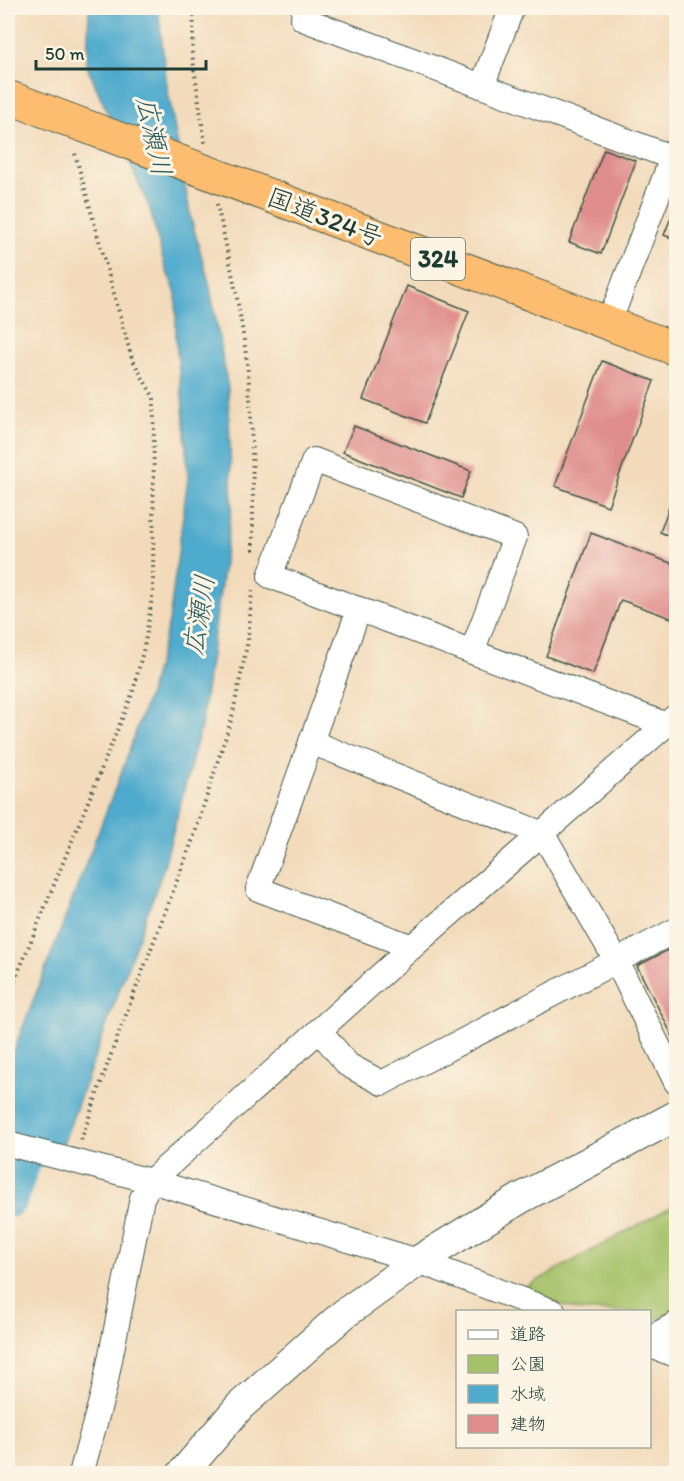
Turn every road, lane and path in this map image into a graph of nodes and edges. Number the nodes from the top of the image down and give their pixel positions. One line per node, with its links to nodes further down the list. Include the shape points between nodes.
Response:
1 (304, 8): 4 (street, via 303,19)
2 (512, 8): 4 (street)
3 (194, 16): 8 (path, via 192,53)
4 (482, 86): 7 (street)
5 (8, 97): 6 (highway, 国道324号 / 324)
6 (75, 123): 8 (highway, 国道324号 / 324); 21 (path, via 74,148 116,306 132,359 154,398 153,591 146,643 133,692)
7 (674, 158): 9 (street)
8 (205, 172): 9 (highway, 国道324号 / 324); 11 (path, via 236,289 249,382 254,469)
9 (609, 323): 10 (highway, 国道324号 / 324)
10 (676, 349)
11 (253, 563)
12 (252, 586): 26 (path, via 248,641 232,717 194,836)
13 (359, 609): 14 (street); 14 (street, via 270,576 314,460 515,537); 16 (street)
14 (472, 652): 15 (street)
15 (672, 721): 17 (street)
16 (311, 742): 17 (street); 19 (street, via 258,889)
17 (543, 834): 19 (street); 20 (street)
18 (676, 930): 20 (street)
19 (412, 947): 22 (street)
20 (616, 960): 22 (street, via 382,1083 348,1065); 23 (street)
21 (8, 997)
22 (319, 1030): 27 (street)
23 (676, 1082)
24 (676, 1116): 28 (street, via 521,1198)
25 (8, 1144): 26 (street)
26 (71, 1161): 27 (street)
27 (151, 1180): 28 (street); 34 (street, via 142,1198 104,1390)
28 (418, 1261): 29 (street); 35 (street, via 344,1314 240,1406)
29 (551, 1310)
30 (676, 1324): 31 (street)
31 (651, 1337)
32 (651, 1346): 33 (street)
33 (676, 1355)
34 (81, 1473)
35 (182, 1473)

